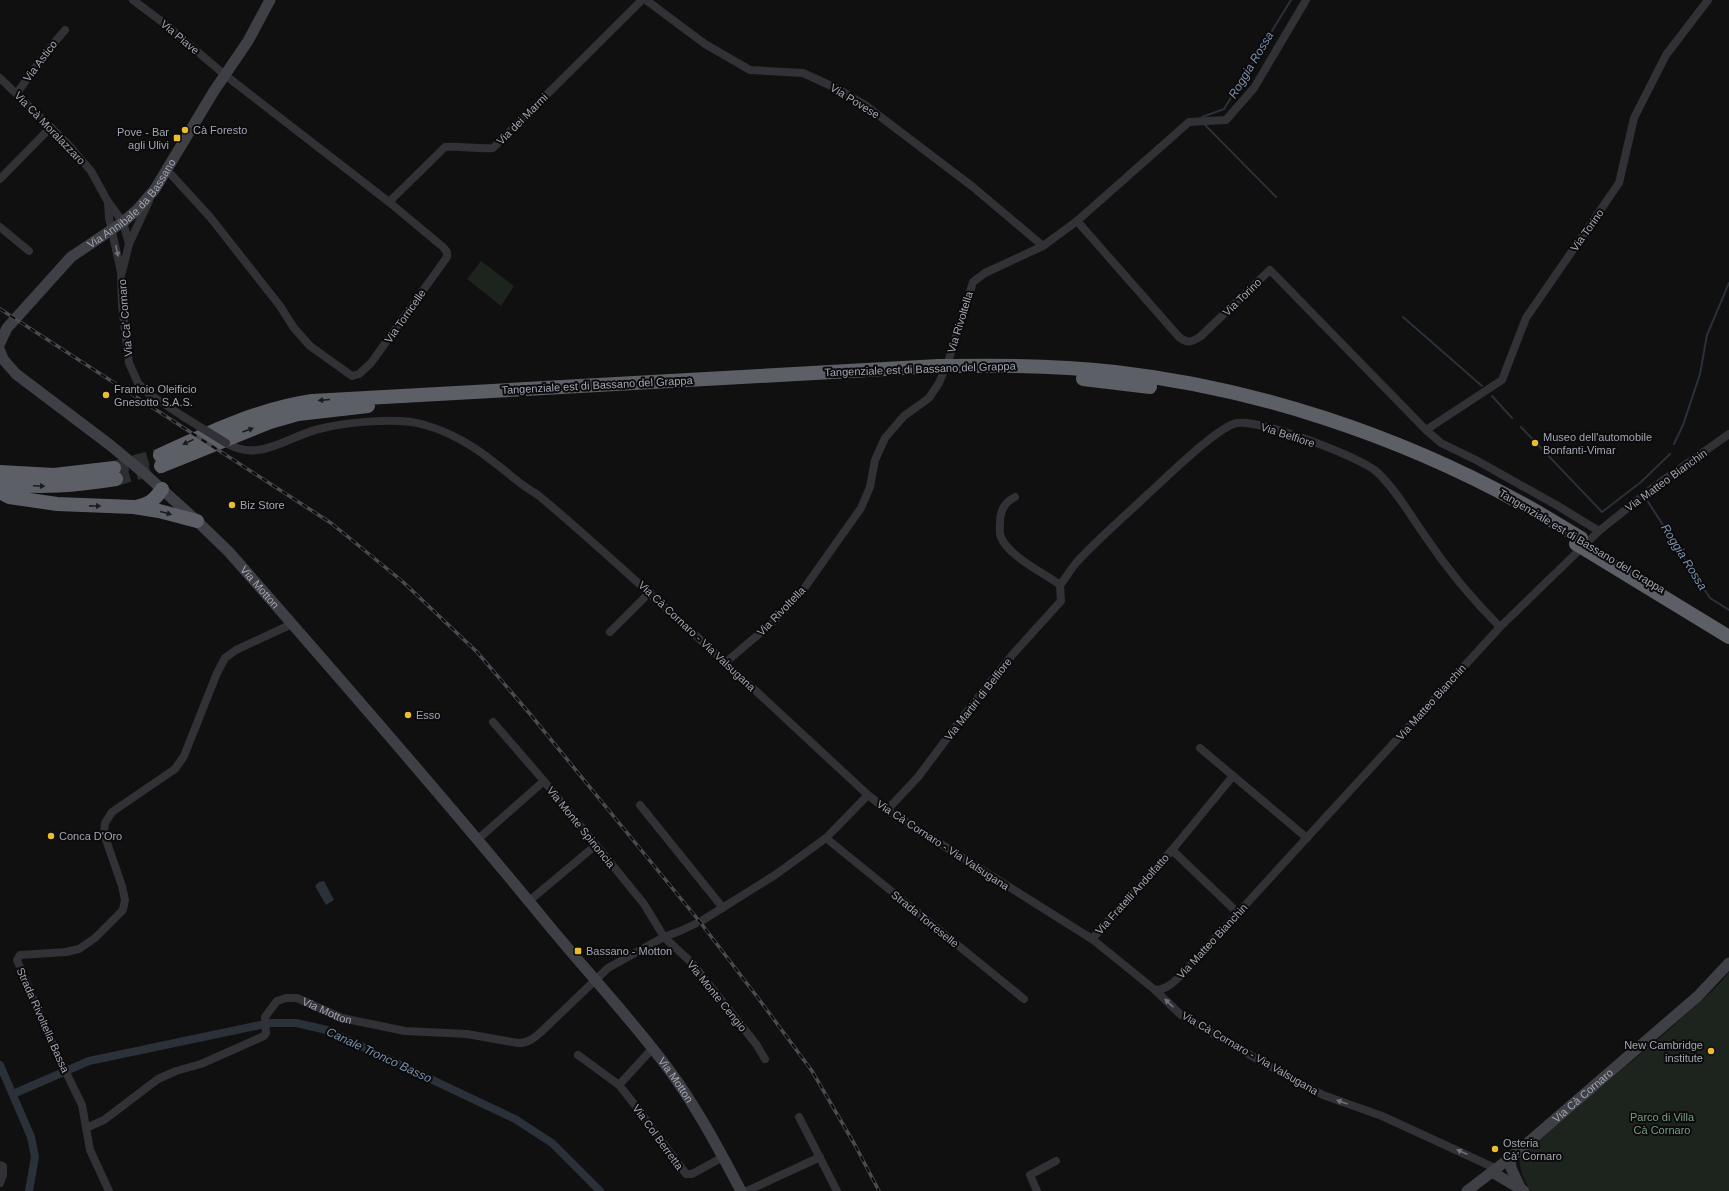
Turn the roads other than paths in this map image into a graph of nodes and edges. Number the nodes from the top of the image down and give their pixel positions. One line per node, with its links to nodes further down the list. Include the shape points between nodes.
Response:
1 (133, 0): 8 (street, Via Piave)
2 (270, 0): 8 (main road, Via Annibale da Bassano, via 248,41)
3 (642, 0): 16 (street, Via dei Marmi, via 493,148 445,147)
4 (646, 0): 22 (street, Via Povese, via 705,44 750,70 803,73 865,105 973,187)
5 (1306, 0): 17 (street, Via Rivoltella, via 1254,88 1226,120 1189,122)
6 (1708, 0): 29 (street, Via Torino, via 1666,55 1634,118 1619,183 1526,318 1502,380)
7 (65, 30): 10 (street, Via Astico)
8 (225, 75): 12 (main road, Via Annibale da Bassano); 16 (street, Via Torricelle)
9 (0, 78): 10 (street, Via Cà Moralazzaro)
10 (17, 93): 11 (street, Via Cà Moralazzaro)
11 (51, 127): 13 (street); 15 (street, Via Cà Moralazzaro, via 92,171)
12 (167, 170): 14 (main road, Via Annibale da Bassano); 16 (street, Via Torricelle, via 210,217 310,346 352,376 360,374 371,364 447,257 444,247)
13 (0, 179)
14 (154, 189): 18 (main road, Via Annibale da Bassano); 21 (street, Via Ca' Cornaro)
15 (108, 202): 18 (street, Via Cà Moralazzaro); 20 (street, Via Cà Moralazzaro)
16 (389, 202)
17 (1077, 221): 22 (street, Via Rivoltella); 29 (street, Via Torino, via 1185,342 1192,342 1201,336 1270,270)
18 (123, 222): 20 (main road, Via Annibale da Bassano); 21 (street, Via Ca' Cornaro)
19 (0, 227): 23 (street)
20 (112, 229): 24 (street, Via Ca' Cornaro, one-way to 24); 25 (main road, Via Annibale da Bassano, via 71,257)
21 (129, 244): 24 (street, Via Ca' Cornaro)
22 (1043, 246): 49 (street, Via Rivoltella, via 985,273 972,282 940,383 929,398 904,416 885,438 875,460 870,487 861,508 803,590 773,622)
23 (29, 251)
24 (122, 272): 30 (street, Via Ca' Cornaro, bridge, via 122,306 129,363 138,383 149,394 235,448 250,452 263,450 320,428 376,422 417,423)
25 (3, 329): 26 (main road, Via Annibale da Bassano)
26 (0, 343): 27 (main road)
27 (0, 352): 28 (main road, Via Motton)
28 (4, 365): 35 (main road, Via Motton, via 110,445)
29 (1426, 430): 40 (street, Via Torino, via 1441,443 1476,460)
30 (450, 433): 43 (street, Via Cà Cornaro - Via Valsugana, via 485,454 538,496)
31 (1729, 434): 40 (street, Via Matteo Bianchin, via 1655,486)
32 (160, 460): 41 (highway, Tangenziale est di Bassano del Grappa, via 254,414 312,401 678,385 1015,366 1117,372 1197,386 1283,406 1370,434 1462,473 1522,503)
33 (0, 472): 34 (highway, one-way to 33, via 53,486 85,484 115,474 54,475)
34 (0, 483)
35 (162, 489): 38 (highway, via 149,504); 39 (main road, Via Motton)
36 (0, 492): 38 (highway, one-way to 38, via 9,497 57,504)
37 (1015, 497): 42 (street, via 1008,500 1000,518 1000,536 1005,546)
38 (134, 507): 39 (highway, one-way to 39)
39 (197, 521): 44 (main road, Via Motton, via 229,552)
40 (1599, 531): 45 (street, Via Matteo Bianchin)
41 (1584, 545): 46 (highway, Tangenziale est di Bassano del Grappa); 48 (highway, Tangenziale est di Bassano del Grappa)
42 (1060, 585): 45 (street, Via Belfiore, via 1075,564 1105,532 1181,464 1224,429 1237,423 1252,423 1331,449 1377,472 1393,489 1444,564); 56 (street, Via Martiri di Belfiore, via 1061,602 972,705 918,778)
43 (650, 592): 47 (street); 49 (street, Via Cà Cornaro - Via Valsugana)
44 (292, 624): 59 (main road, Via Motton); 76 (street, Strada Rivoltella Bassa, via 236,650 225,658 184,756 175,769 112,812 105,822 104,834 125,900 123,910 95,938 79,949 20,955 17,960 82,1105)
45 (1500, 627): 58 (street, Via Matteo Bianchin)
46 (1729, 630)
47 (610, 632)
48 (1729, 637)
49 (726, 662): 54 (street, Via Cà Cornaro - Via Valsugana)
50 (493, 722): 53 (street, Via Monte Spinoncia)
51 (1200, 748): 52 (street)
52 (1233, 776): 58 (street); 61 (street, Via Fratelli Andolfatto)
53 (544, 781): 59 (street); 60 (street, Via Monte Spinoncia)
54 (868, 795): 56 (street, Via Cà Cornaro - Via Valsugana); 57 (street)
55 (640, 805): 63 (street)
56 (887, 810): 66 (street, Via Cà Cornaro - Via Valsugana)
57 (826, 838): 63 (street, via 775,876); 70 (street, Strada Torreselle)
58 (1307, 838): 64 (street, Via Matteo Bianchin)
59 (477, 840): 62 (main road, Via Motton)
60 (596, 845): 62 (street); 65 (street, Via Monte Spinoncia, via 644,904)
61 (1172, 850): 64 (street, Via Fratelli Andolfatto); 66 (street, Via Fratelli Andolfatto)
62 (529, 901): 68 (main road, Via Motton)
63 (723, 908): 65 (street)
64 (1238, 913): 69 (street, Via Matteo Bianchin, via 1172,984)
65 (664, 937): 68 (street, via 608,968); 73 (street, Via Monte Cengio, via 692,963)
66 (1092, 939): 69 (street, Via Cà Cornaro - Via Valsugana)
67 (1729, 963): 79 (main road, Via Cà Cornaro, via 1698,996)
68 (595, 980): 71 (main road, Via Motton); 76 (street, Via Motton, via 541,1032 524,1043 467,1034 406,1031 342,1018 297,998 286,998 277,1001 265,1017 266,1033 260,1038 201,1064 158,1079 104,1120)
69 (1155, 990): 82 (street, Via Cà Cornaro - Via Valsugana, one-way to 69, via 1382,1116 1324,1095 1264,1064 1181,1015)
70 (1024, 999)
71 (652, 1049): 74 (street); 77 (main road, Via Motton, via 668,1068)
72 (578, 1055): 74 (street, Via Col Berretta)
73 (765, 1059)
74 (619, 1085): 77 (street, Via Col Berretta, via 686,1174 692,1174)
75 (799, 1117): 78 (street)
76 (86, 1128): 86 (street, Strada Rivoltella Bassa, via 90,1150)
77 (723, 1157): 87 (main road, Via Motton)
78 (820, 1157): 88 (street); 89 (street)
79 (1510, 1158): 82 (main road, Via Cà Cornaro); 83 (main road)
80 (1056, 1162): 90 (street, via 1030,1175)
81 (0, 1165): 84 (street, via 3,1166)
82 (1494, 1170): 83 (main road); 85 (main road); 91 (main road, Via Cà Cornaro)
83 (1513, 1172): 85 (main road)
84 (0, 1183)
85 (1522, 1189)
86 (108, 1191)
87 (741, 1191)
88 (747, 1191)
89 (837, 1191)
90 (1037, 1191)
91 (1467, 1191)

